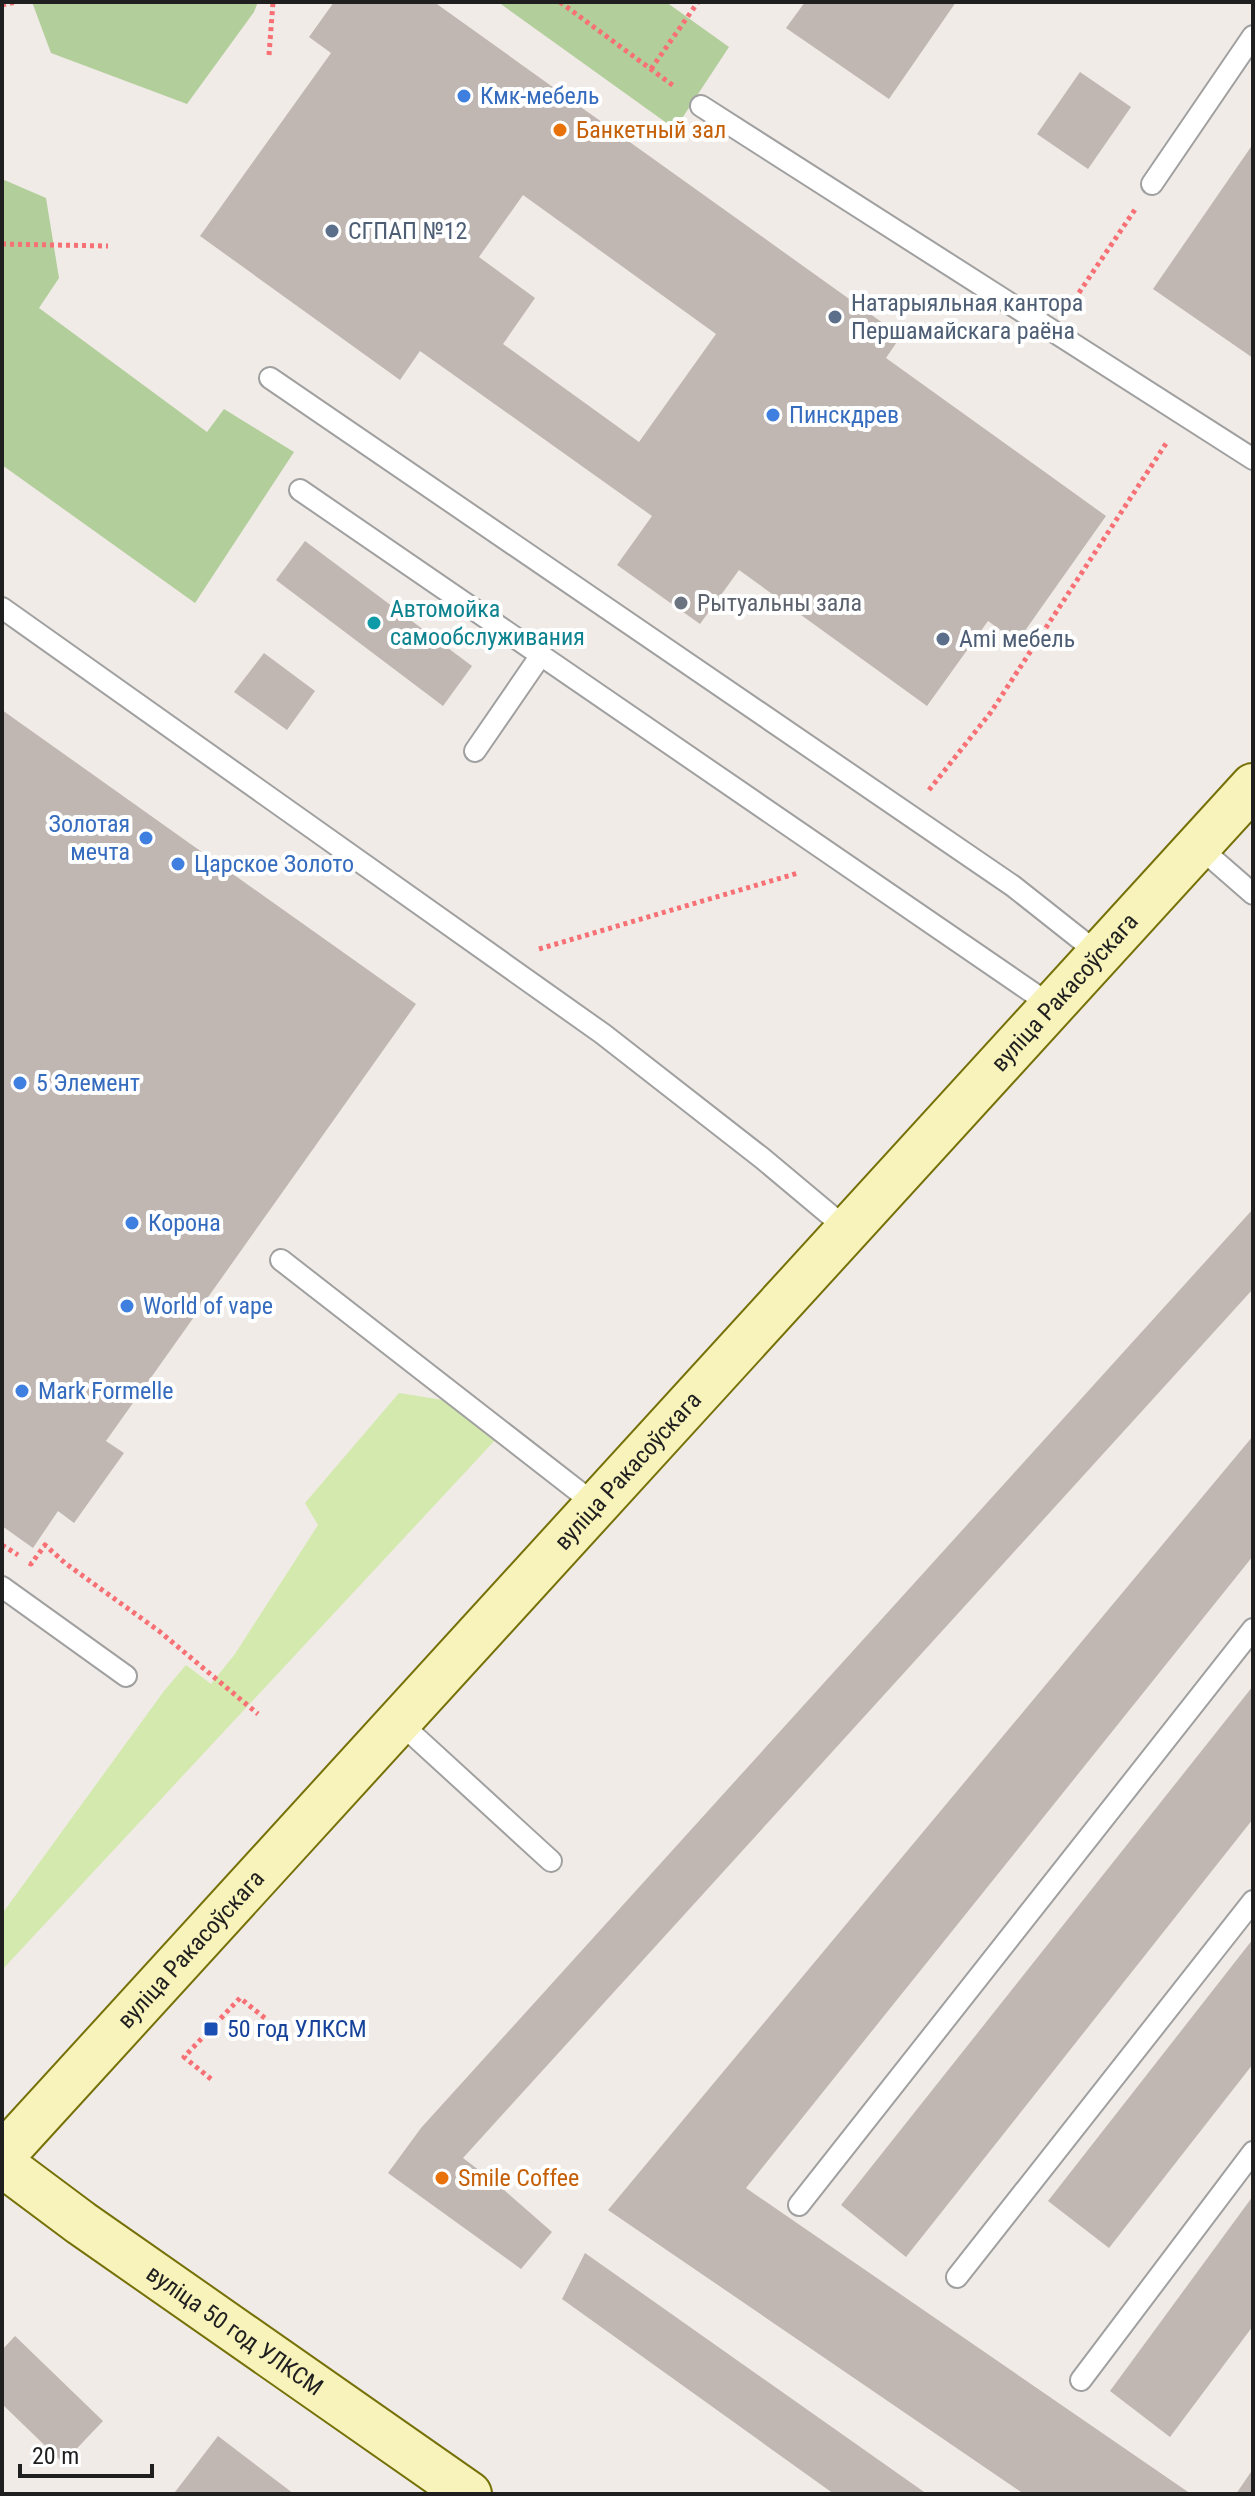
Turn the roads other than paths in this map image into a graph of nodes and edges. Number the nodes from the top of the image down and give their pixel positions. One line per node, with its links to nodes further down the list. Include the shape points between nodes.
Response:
1 (1253, 36): 3 (lane)
2 (701, 106): 5 (lane)
3 (1152, 184)
4 (270, 378): 13 (lane, via 1013,886)
5 (1253, 459)
6 (300, 490): 8 (lane)
7 (2, 608): 15 (lane, via 603,1034)
8 (541, 655): 9 (lane); 14 (lane)
9 (475, 751)
10 (1253, 786): 11 (main road, вуліца Ракасоўскага)
11 (1198, 846): 12 (lane); 13 (main road, вуліца Ракасоўскага)
12 (1253, 894)
13 (1099, 954): 14 (main road, вуліца Ракасоўскага)
14 (1052, 1006): 15 (main road, вуліца Ракасоўскага)
15 (848, 1230): 17 (main road, вуліца Ракасоўскага)
16 (281, 1260): 17 (lane)
17 (596, 1505): 21 (main road, вуліца Ракасоўскага)
18 (2, 1587): 20 (lane)
19 (1253, 1629): 27 (lane)
20 (126, 1676)
21 (398, 1721): 22 (lane); 25 (main road, вуліца Ракасоўскага)
22 (551, 1861)
23 (1253, 1901): 28 (lane)
24 (1253, 2152): 29 (lane)
25 (2, 2156)
26 (2, 2164): 30 (main road, вуліца 50 год УЛКСМ)
27 (799, 2205)
28 (957, 2277)
29 (1081, 2380)
30 (469, 2494)

